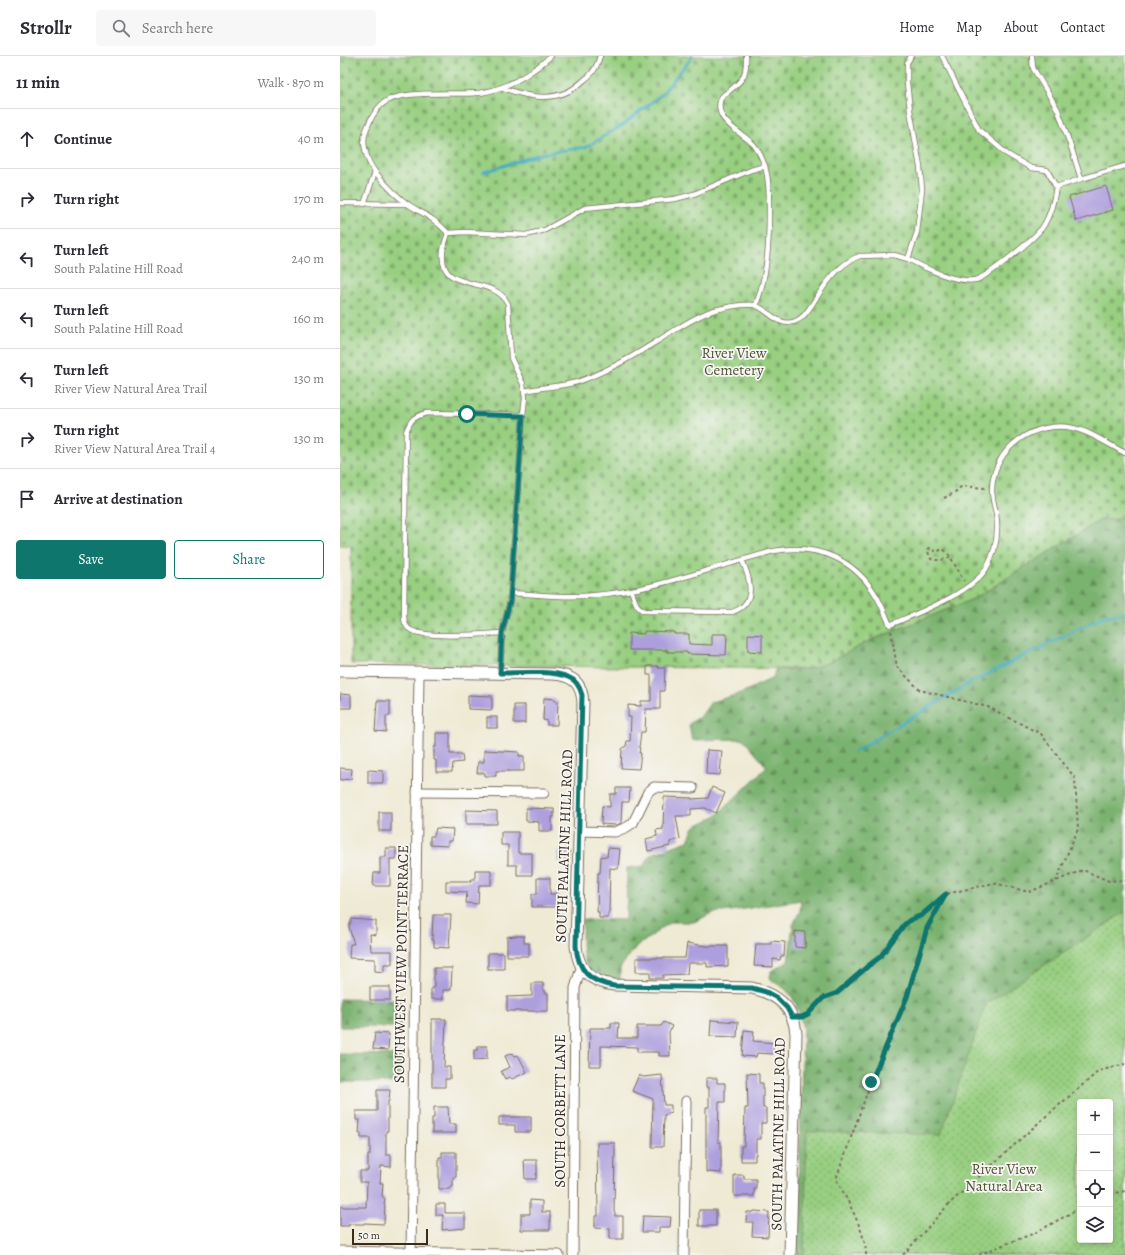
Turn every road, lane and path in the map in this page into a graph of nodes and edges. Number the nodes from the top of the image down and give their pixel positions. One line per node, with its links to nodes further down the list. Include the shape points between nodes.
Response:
1 (551, 56): 7 (lane, via 537,69)
2 (600, 56): 7 (lane, via 594,71 577,88 560,96 539,98)
3 (746, 56): 8 (lane, via 743,78 723,95 720,112 726,122 754,145)
4 (911, 56): 17 (lane, via 907,63 907,83 922,189 917,232)
5 (942, 56): 12 (lane, via 979,130 1007,154 1031,168 1047,170)
6 (1032, 56): 11 (lane, via 1033,68 1060,116)
7 (503, 88): 10 (lane, via 483,92 422,94 388,101 371,118 365,131 366,154)
8 (765, 166): 16 (lane, via 675,199 585,208 545,230 526,235); 18 (lane, via 768,183 769,249 763,284)
9 (1125, 166): 11 (lane)
10 (375, 172): 14 (lane); 15 (lane)
11 (1081, 180): 12 (lane)
12 (1056, 187): 17 (lane, via 1055,198 1043,227 1019,250 975,280 960,279 922,268)
13 (340, 203): 14 (lane)
14 (364, 204): 15 (lane)
15 (408, 204): 16 (lane, via 430,216)
16 (448, 233): 19 (lane, via 443,259 448,273 459,281 491,288 501,293 508,304 511,358)
17 (908, 259): 18 (lane, via 894,255 855,258 834,274 809,310 793,322 779,321)
18 (756, 305): 19 (lane, via 714,310 597,374 573,383)
19 (525, 391): 20 (lane)
20 (523, 416): 28 (lane); 30 (lane, via 427,413 410,420 406,432 405,622 413,631 428,634)
21 (1125, 453): 22 (lane, via 1084,431 1062,427 1046,428 1024,436 1011,446 997,466)
22 (992, 488): 23 (path, via 962,486); 26 (lane, via 997,523 996,540 985,570)
23 (944, 498)
24 (950, 557): 24 (path, via 944,549 937,552 929,548 931,559); 26 (path)
25 (742, 560): 27 (lane); 27 (lane, via 750,583 750,593 743,606 732,612 644,611 637,606); 29 (lane, via 794,548 832,556 848,565 870,586)
26 (968, 587): 29 (lane)
27 (632, 590): 28 (lane, via 573,596)
28 (511, 593): 30 (lane)
29 (890, 625): 39 (path, via 897,667 920,690 988,706 1041,734 1075,778 1078,829)
30 (502, 633): 33 (lane)
31 (340, 672): 32 (street, SOUTH PALATINE HILL ROAD)
32 (419, 673): 33 (street, SOUTH PALATINE HILL ROAD); 35 (street, SOUTHWEST VIEW POINT TERRACE)
33 (500, 673): 37 (street, SOUTH PALATINE HILL ROAD, via 558,674 572,679 581,690 583,703)
34 (693, 788): 37 (street, via 654,787 648,792 633,823 627,827 615,832)
35 (417, 792): 36 (street); 49 (street, SOUTHWEST VIEW POINT TERRACE)
36 (544, 793)
37 (580, 831): 41 (street, SOUTH PALATINE HILL ROAD, via 576,946)
38 (1125, 880): 39 (path, via 1109,881 1083,870)
39 (1056, 881): 40 (path, via 1029,892 994,883)
40 (946, 894): 42 (path, via 922,915 904,925 880,957 837,993 823,998 808,1014); 54 (path, via 927,928 907,997 871,1082 836,1179 854,1212 867,1248)
41 (581, 968): 42 (street, SOUTH PALATINE HILL ROAD, via 594,980 614,986 737,987 761,990 781,1001); 51 (street, SOUTH CORBETT LANE, via 575,988)
42 (792, 1017): 53 (street, SOUTH PALATINE HILL ROAD, via 796,1048)
43 (1125, 1064): 55 (path, via 1099,1071 1044,1118 949,1204)
44 (686, 1101): 52 (street)
45 (1125, 1191): 46 (path)
46 (1113, 1193)
47 (1077, 1210): 56 (path, via 1036,1233)
48 (340, 1251): 49 (street)
49 (411, 1254): 50 (street)
50 (559, 1255)
51 (573, 1255)
52 (684, 1255)
53 (790, 1255)
54 (866, 1255)
55 (903, 1255)
56 (979, 1255)

